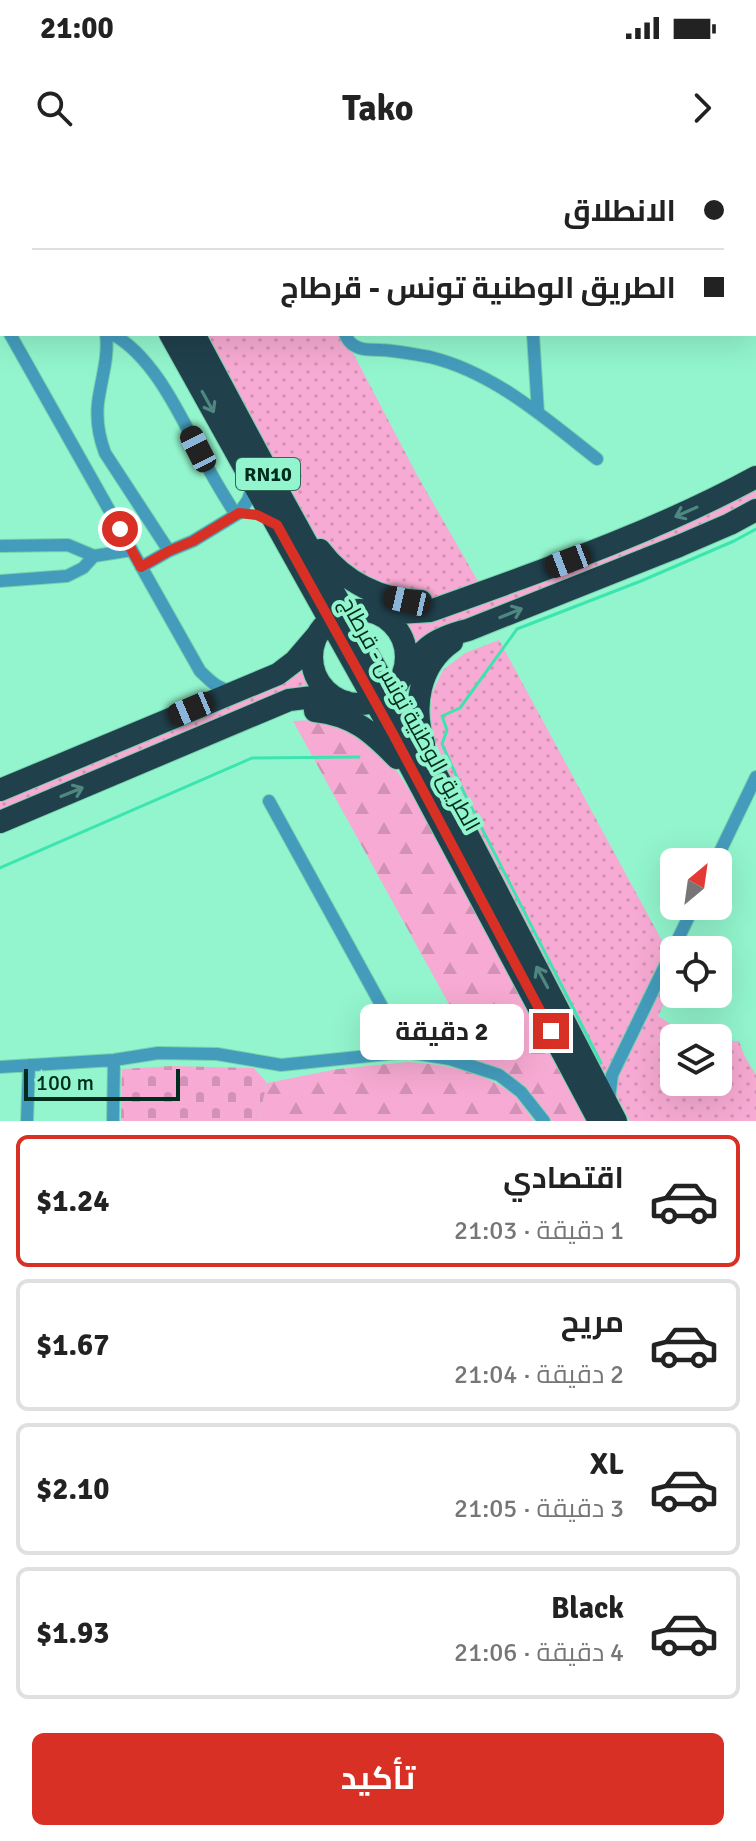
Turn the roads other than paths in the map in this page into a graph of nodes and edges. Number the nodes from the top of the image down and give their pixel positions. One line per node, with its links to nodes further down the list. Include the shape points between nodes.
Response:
1 (11, 336): 11 (street)
2 (109, 336): 9 (street, via 98,405)
3 (113, 336): 16 (street, via 143,360)
4 (171, 336): 13 (highway, الطريق الوطنية تونس - قرطاج / RN10, one-way to 13)
5 (195, 336): 14 (highway, الطريق الوطنية تونس - قرطاج / RN10)
6 (346, 336): 8 (street, via 362,349 455,364)
7 (533, 336): 8 (street)
8 (538, 413): 10 (street)
9 (105, 453): 11 (street); 19 (street)
10 (597, 459)
11 (84, 463): 18 (street)
12 (756, 477): 24 (highway, one-way to 24, via 667,521)
13 (253, 483): 16 (highway, الطريق الوطنية تونس - قرطاج / RN10); 16 (street, via 248,500)
14 (279, 493): 24 (highway, via 343,575 407,601); 26 (highway, الطريق الوطنية تونس - قرطاج / RN10)
15 (756, 510): 27 (highway, one-way to 15)
16 (252, 516): 19 (street); 23 (highway, الطريق الوطنية تونس - قرطاج / RN10)
17 (0, 546): 20 (street, via 68,545)
18 (132, 550): 20 (street); 21 (street)
19 (169, 551): 21 (street)
20 (94, 556): 22 (street, via 67,576)
21 (141, 567): 29 (street)
22 (0, 581)
23 (318, 599): 26 (highway, الطريق الوطنية تونس - قرطاج / RN10); 28 (highway)
24 (458, 601): 25 (highway, via 416,613)
25 (373, 612): 26 (highway, via 359,610); 31 (highway, via 394,625 405,646 406,658)
26 (331, 622): 28 (highway); 31 (highway, الطريق الوطنية تونس - قرطاج / RN10); 32 (highway, via 313,646 312,660 323,686)
27 (468, 630): 31 (highway, via 421,651); 35 (highway, via 437,656 421,688)
28 (303, 652): 30 (highway, via 278,674)
29 (200, 671): 30 (street, via 215,686); 33 (street, via 202,691)
30 (236, 691): 33 (highway)
31 (389, 691): 32 (highway, via 361,704); 35 (highway, الطريق الوطنية تونس - قرطاج / RN10)
32 (346, 702): 34 (highway, via 289,700)
33 (191, 709): 37 (highway)
34 (235, 722): 35 (highway, via 297,710 335,714 357,723); 39 (highway, one-way to 34)
35 (424, 772): 46 (highway, الطريق الوطنية تونس - قرطاج / RN10)
36 (756, 777): 40 (street)
37 (0, 790)
38 (269, 801): 42 (street)
39 (0, 822)
40 (722, 848)
41 (687, 920): 46 (street, via 612,1075)
42 (407, 1052): 43 (street, via 281,1065 217,1054 158,1053); 49 (street, via 499,1075)
43 (114, 1060): 44 (street); 48 (street)
44 (29, 1065): 45 (street); 47 (street)
45 (0, 1067)
46 (608, 1116)
47 (27, 1121)
48 (113, 1121)
49 (544, 1121)

